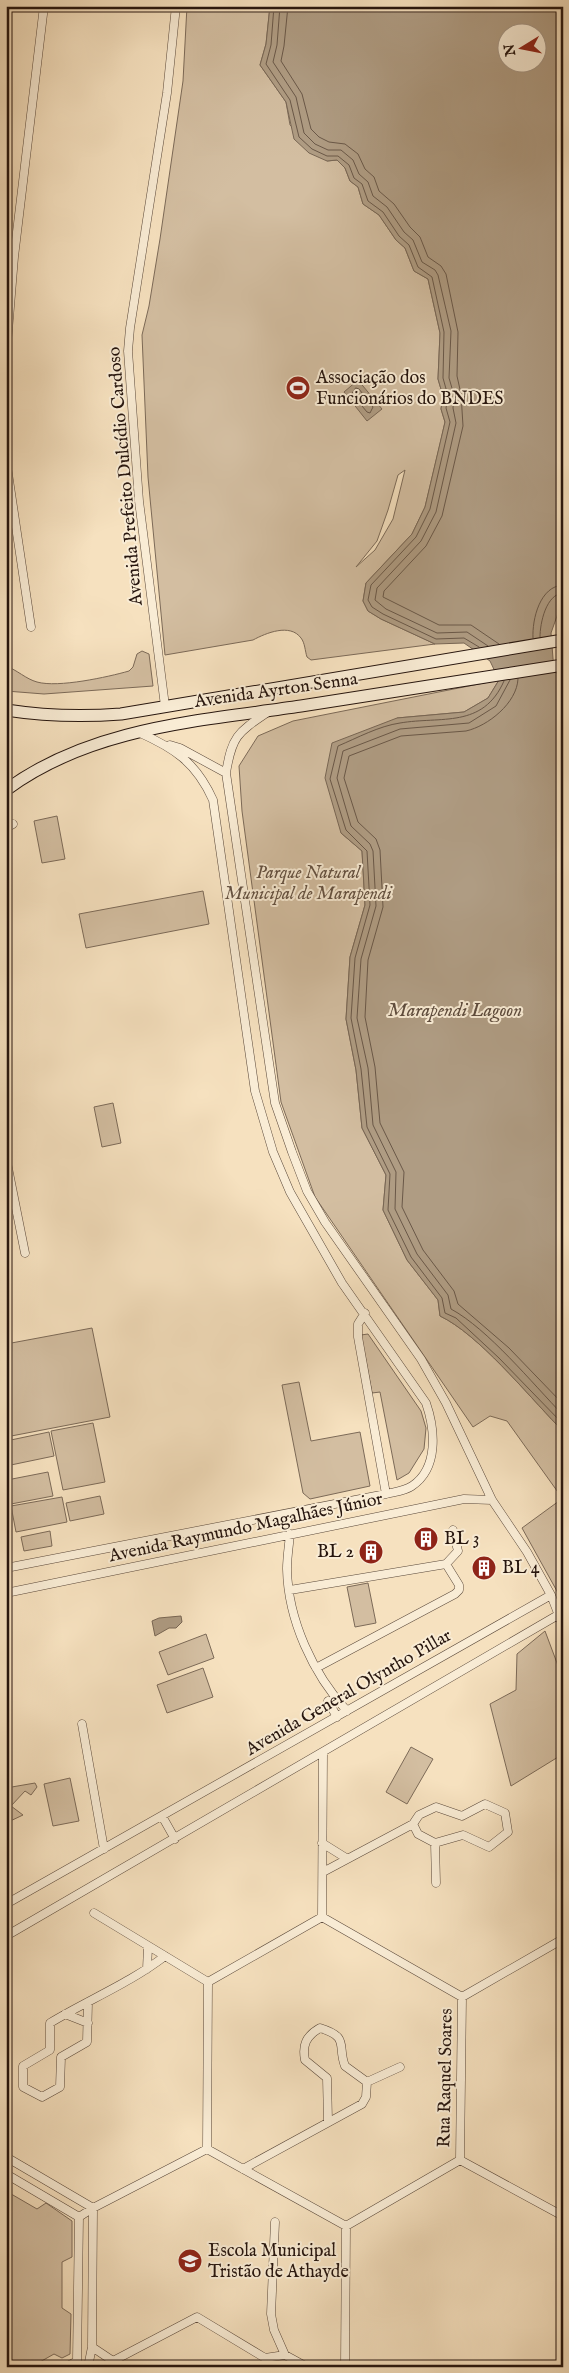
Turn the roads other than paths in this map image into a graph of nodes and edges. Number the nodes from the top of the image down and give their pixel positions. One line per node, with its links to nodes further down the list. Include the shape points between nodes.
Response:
1 (44, 6): 3 (street, via 14,257)
2 (176, 6): 8 (street, Avenida Prefeito Dulcídio Cardoso, via 167,93 128,351 139,501)
3 (6, 356)
4 (6, 460): 5 (street)
5 (30, 627)
6 (563, 640): 8 (main road, Avenida Ayrton Senna)
7 (563, 665): 10 (main road, Avenida Ayrton Senna)
8 (166, 706): 9 (main road, Avenida Ayrton Senna, via 91,717)
9 (6, 710)
10 (269, 711): 11 (main road, Avenida Ayrton Senna); 13 (street, via 236,738 230,748)
11 (138, 732): 12 (street); 14 (main road, Avenida Ayrton Senna, via 66,756)
12 (165, 744): 13 (street, via 180,748); 17 (street, via 199,772 213,800 257,1100 273,1152 290,1192 342,1282)
13 (226, 773): 19 (street, via 275,1102 292,1152 307,1192 325,1222 421,1359 446,1403)
14 (6, 790)
15 (6, 1158): 16 (street)
16 (25, 1253)
17 (365, 1313): 18 (street, via 358,1324 358,1337); 18 (street, Avenida Raymundo Magalhães Júnior, via 426,1403 433,1423 427,1468 420,1479 411,1487)
18 (386, 1494): 23 (street, Avenida Raymundo Magalhães Júnior)
19 (492, 1500): 21 (street, Avenida Raymundo Magalhães Júnior, via 464,1499); 27 (street)
20 (454, 1530): 22 (street, via 458,1551)
21 (290, 1534): 24 (street, Avenida Raymundo Magalhães Júnior); 25 (street, via 287,1570)
22 (446, 1564): 25 (street); 31 (street, via 460,1584 455,1594)
23 (6, 1568)
24 (36, 1587): 26 (street, Avenida Raymundo Magalhães Júnior); 28 (street)
25 (290, 1590): 31 (street, via 298,1626)
26 (6, 1593)
27 (551, 1595): 29 (street); 33 (street, Avenida General Olyntho Pillar)
28 (38, 1596)
29 (558, 1615): 30 (street); 36 (street)
30 (563, 1626)
31 (316, 1668): 33 (street)
32 (328, 1701): 34 (street)
33 (346, 1711): 34 (street, Avenida General Olyntho Pillar)
34 (337, 1717): 37 (street, Avenida General Olyntho Pillar)
35 (82, 1724): 42 (street)
36 (323, 1753): 39 (street); 41 (street)
37 (162, 1816): 39 (street); 42 (street, Avenida General Olyntho Pillar)
38 (413, 1824): 40 (street, via 418,1834); 40 (street, via 419,1814 436,1808 462,1816 485,1804 506,1815 507,1834 491,1846 463,1835); 43 (street)
39 (175, 1838): 49 (street)
40 (435, 1842): 45 (street)
41 (322, 1843): 43 (street); 44 (street)
42 (104, 1849): 46 (street, Avenida General Olyntho Pillar)
43 (346, 1858): 44 (street)
44 (323, 1872): 48 (street)
45 (436, 1883)
46 (6, 1904)
47 (94, 1912): 51 (street)
48 (322, 1917): 54 (street); 55 (street)
49 (6, 1936)
50 (563, 1939): 55 (street)
51 (148, 1946): 52 (street); 53 (street)
52 (165, 1956): 53 (street); 54 (street)
53 (147, 1970): 56 (street)
54 (208, 1982): 62 (street)
55 (462, 1997): 64 (street, Rua Raquel Soares)
56 (88, 2002): 57 (street); 58 (street)
57 (65, 2014): 58 (street); 58 (street, via 50,2023 50,2050 23,2066 23,2087 42,2097 60,2087 61,2057 87,2042)
58 (88, 2023)
59 (400, 2067): 60 (street)
60 (367, 2082): 61 (street, via 365,2101); 61 (street, via 345,2066 340,2040 320,2028 307,2038 304,2043 305,2060 327,2078)
61 (328, 2121): 65 (street)
62 (207, 2149): 65 (street); 67 (street)
63 (6, 2157): 67 (street)
64 (460, 2160): 68 (street); 71 (street)
65 (243, 2169): 71 (street)
66 (6, 2174): 69 (street)
67 (93, 2208): 69 (street); 72 (street)
68 (563, 2216)
69 (79, 2217): 74 (street)
70 (275, 2222): 73 (street, via 271,2314)
71 (346, 2226): 78 (street)
72 (92, 2347): 73 (street, via 113,2361 197,2317 265,2358); 76 (street)
73 (285, 2355): 77 (street)
74 (77, 2361): 75 (street); 76 (street)
75 (66, 2367)
76 (86, 2367)
77 (307, 2367)
78 (345, 2367)

